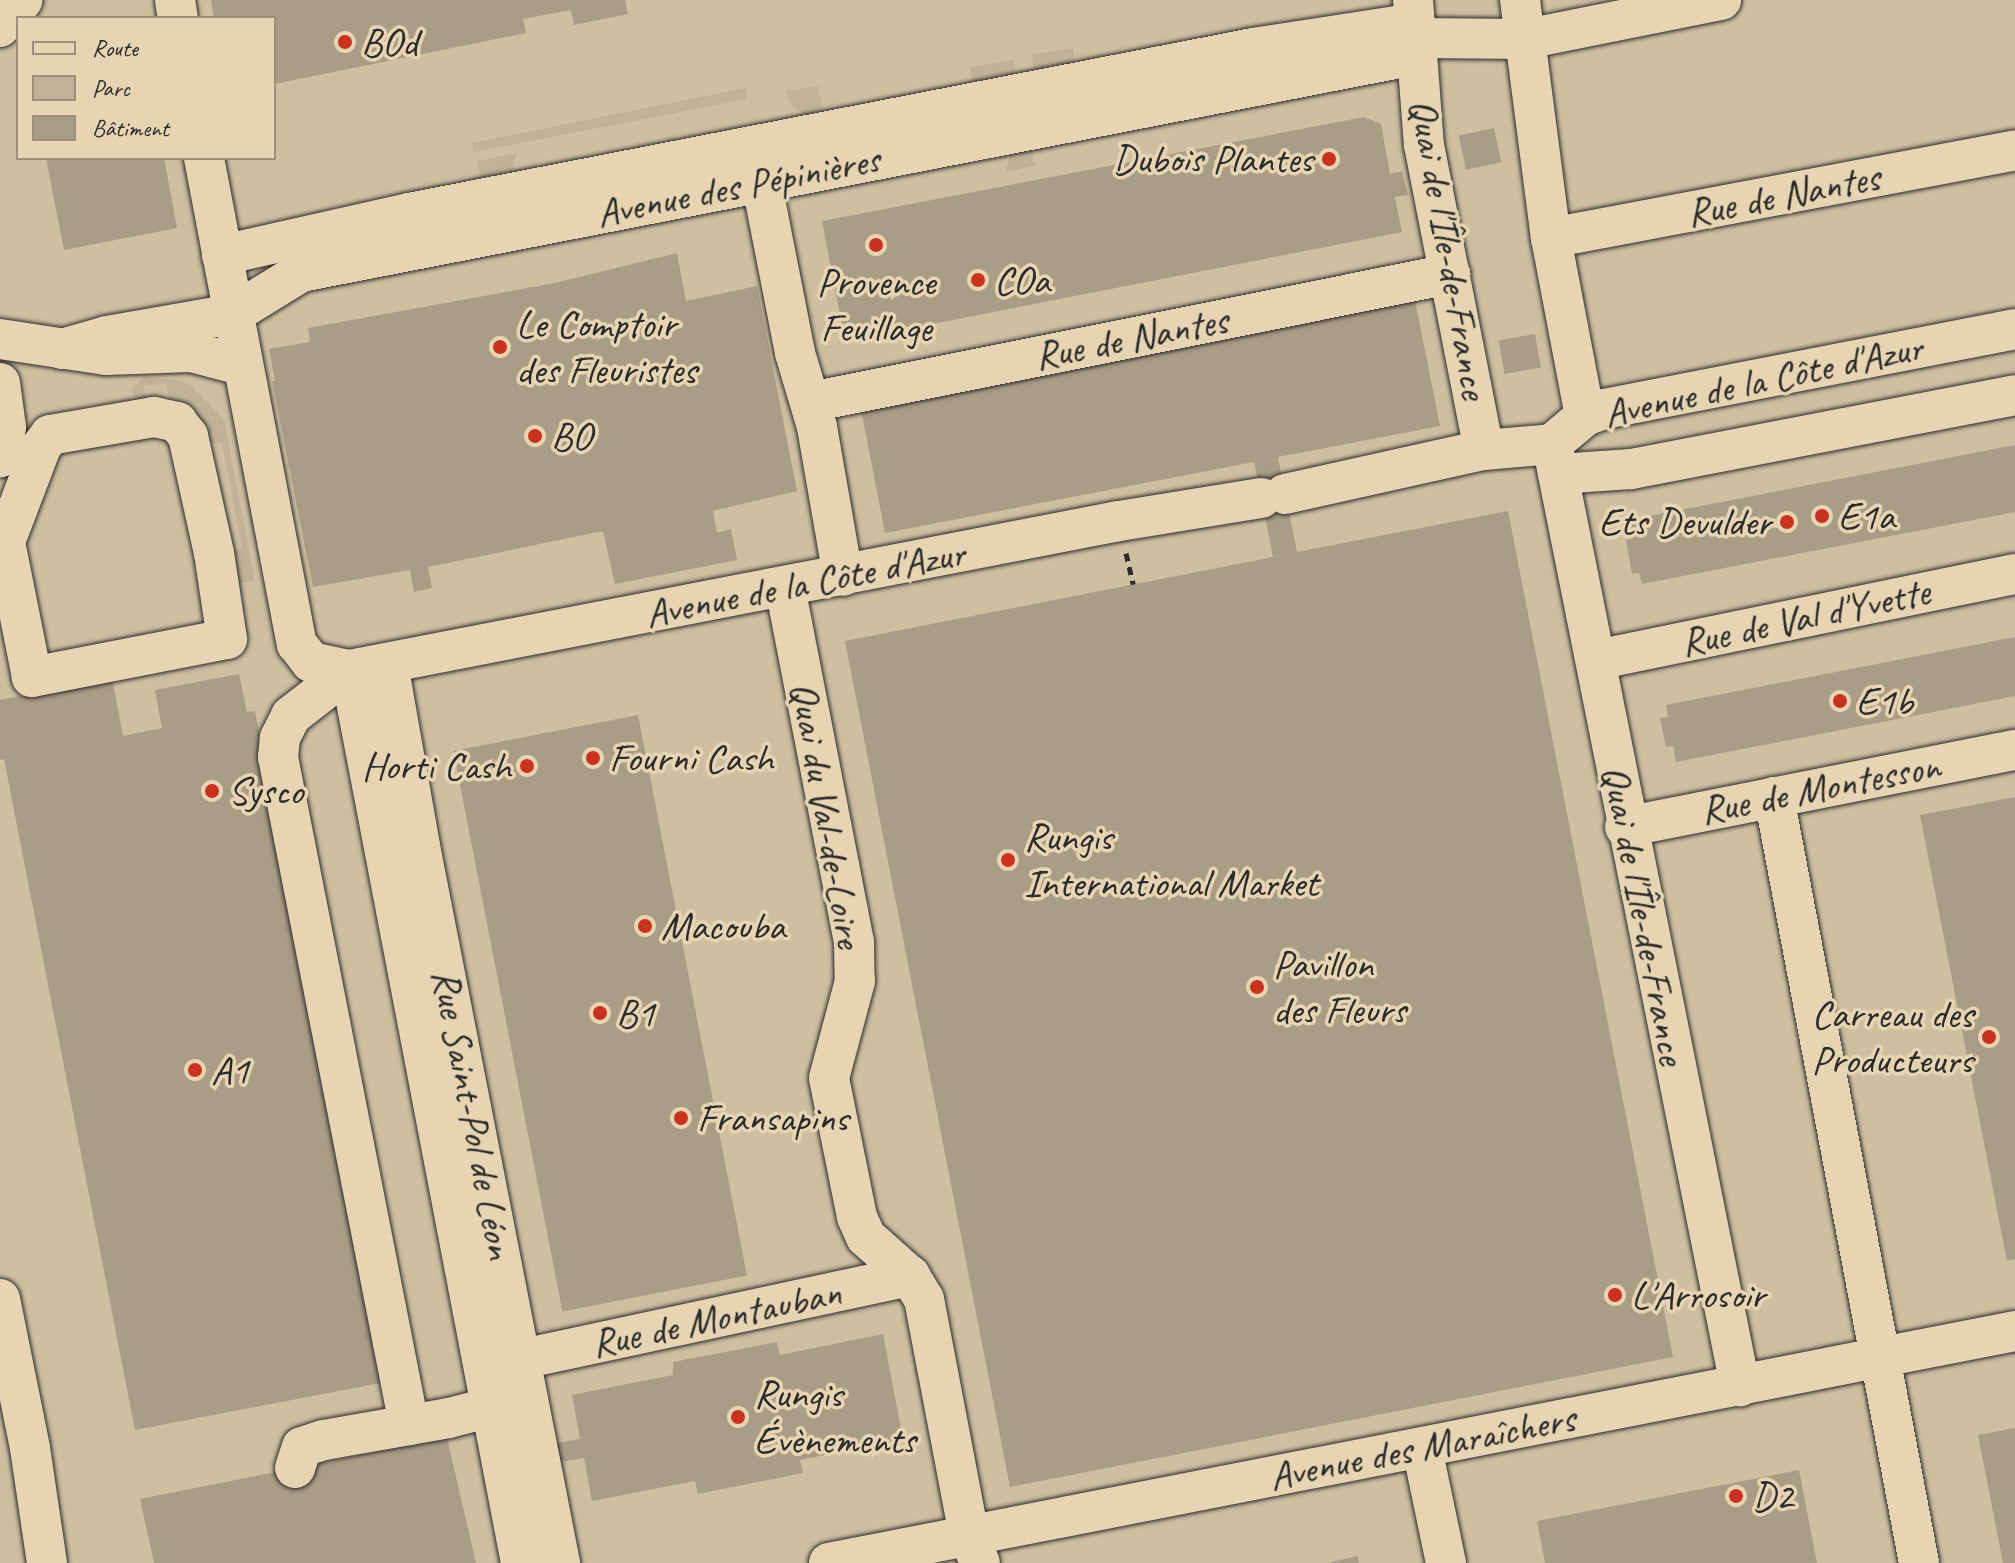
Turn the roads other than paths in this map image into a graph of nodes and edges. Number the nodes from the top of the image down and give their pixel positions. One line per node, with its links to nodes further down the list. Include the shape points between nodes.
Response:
1 (23, 0): 5 (street)
2 (1520, 0): 6 (street)
3 (1721, 0): 6 (street)
4 (1415, 19): 6 (street); 9 (street, Avenue des Pépinières, via 1405,54 1390,60); 12 (street, Quai de l'Île-de-France, via 1424,145)
5 (0, 27)
6 (1526, 39): 10 (street)
7 (2015, 150): 10 (street, Rue de Nantes)
8 (204, 160): 11 (street)
9 (757, 163): 11 (street, Avenue des Pépinières, via 307,234); 13 (street, Avenue des Pépinières, via 301,272); 21 (street, via 795,353)
10 (1551, 238): 22 (street)
11 (222, 255): 13 (street)
12 (1450, 274): 21 (street, Rue de Nantes); 24 (street, Quai de l'Île-de-France)
13 (233, 314): 16 (street, Avenue des Pépinières); 18 (street)
14 (2015, 329): 22 (street, Avenue de la Côte d'Azur)
15 (0, 339): 16 (street)
16 (62, 349): 17 (street)
17 (117, 354): 18 (street, via 191,352); 23 (street)
18 (241, 365): 31 (street, via 297,644 311,662)
19 (0, 383): 25 (street, via 6,408)
20 (2015, 395): 26 (street, Avenue de la Côte d'Azur, via 1631,469)
21 (811, 402): 28 (street)
22 (1585, 416): 26 (street, Avenue de la Côte d'Azur)
23 (125, 422): 23 (street, via 46,439 6,535 32,677 227,639 214,553 184,428 169,418)
24 (1484, 450): 26 (street, Avenue de la Côte d'Azur); 28 (street, Avenue de la Côte d'Azur, via 1273,496)
25 (0, 457)
26 (1555, 459): 30 (street, Quai de l'Île-de-France)
27 (2015, 574): 30 (street, Rue de Val d'Yvette)
28 (843, 576): 29 (street, Avenue de la Côte d'Azur)
29 (785, 587): 31 (street, Avenue de la Côte d'Azur); 35 (street, Quai du Val-de-Loire, via 854,942 855,981 829,1078 858,1222 866,1237)
30 (1596, 660): 34 (street, Quai de l'Île-de-France)
31 (369, 667): 39 (street, Rue Saint-Pol de Léon, via 420,846); 41 (street, Rue Saint-Pol de Léon); 42 (street, via 291,716 278,757)
32 (2015, 750): 33 (street, Rue de Montesson)
33 (1774, 797): 34 (street, Rue de Montesson); 38 (street)
34 (1625, 827): 40 (street, Quai de l'Île-de-France)
35 (910, 1276): 39 (street, Rue de Montauban); 45 (street, Quai du Val-de-Loire, via 929,1323)
36 (0, 1299): 46 (street)
37 (2015, 1331): 38 (street, Avenue des Maraîchers)
38 (1881, 1355): 40 (street, Avenue des Maraîchers); 51 (street)
39 (526, 1378): 41 (street, Rue de Montauban); 48 (street, Rue Saint-Pol de Léon)
40 (1740, 1386): 43 (street, Avenue des Maraîchers)
41 (491, 1406): 42 (street, Rue de Montauban); 47 (street, Rue Saint-Pol de Léon)
42 (409, 1425): 44 (street, Rue de Montauban, via 302,1447)
43 (1422, 1448): 45 (street, Avenue des Maraîchers); 50 (street)
44 (295, 1468)
45 (974, 1549): 49 (street, Avenue des Maraîchers)
46 (47, 1563)
47 (521, 1563)
48 (560, 1563)
49 (829, 1563)
50 (1446, 1563)
51 (1919, 1563)

